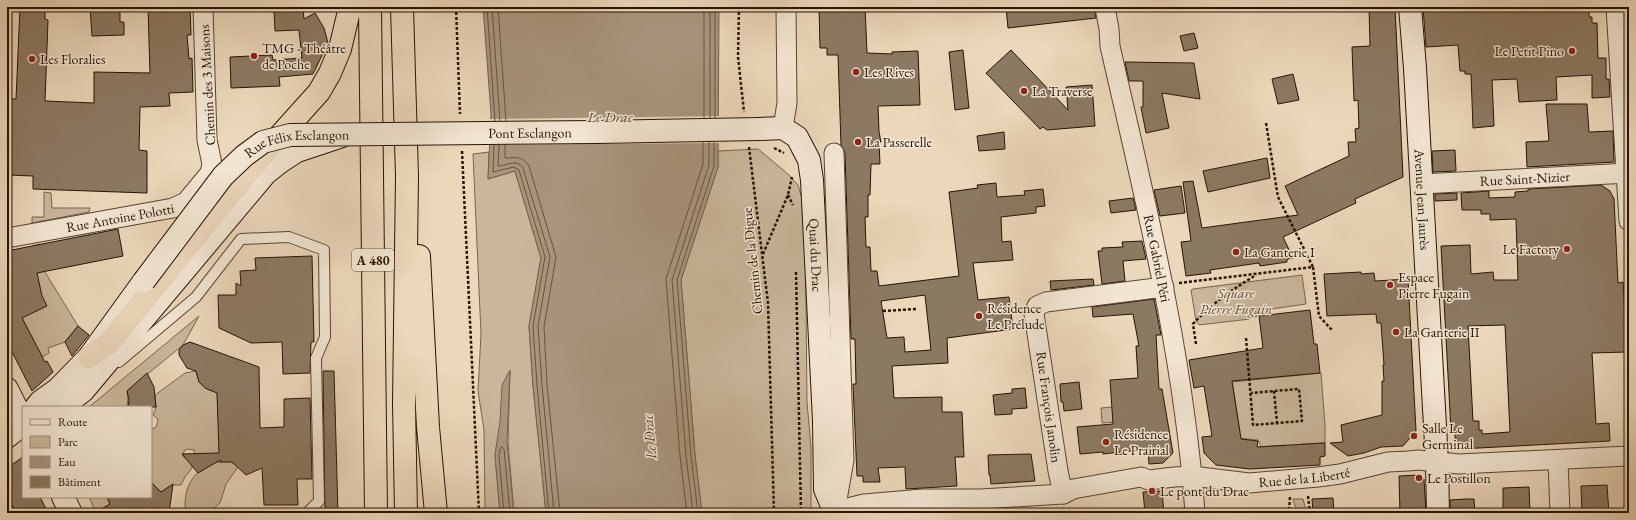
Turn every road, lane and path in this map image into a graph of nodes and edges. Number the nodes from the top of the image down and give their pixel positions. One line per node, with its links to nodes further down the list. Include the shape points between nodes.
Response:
1 (203, 7): 19 (street, Chemin des 3 Maisons, via 207,140)
2 (350, 7): 36 (highway, via 340,49 319,92 259,159 109,343)
3 (370, 7): 61 (highway, A 480)
4 (402, 7): 21 (highway, A 480)
5 (456, 7): 12 (path)
6 (739, 7): 11 (path, via 738,57)
7 (786, 7): 14 (street, via 787,103)
8 (1105, 7): 30 (street, Rue Gabriel Péri, via 1110,46)
9 (1410, 7): 22 (street, Avenue Jean Jaurès)
10 (1616, 7): 20 (street)
11 (744, 113)
12 (460, 116)
13 (1266, 123): 27 (path, via 1278,197)
14 (783, 128): 16 (street, Pont Esclangon); 58 (street, Quai du Drac, via 797,137 809,160 812,180 825,488)
15 (348, 134): 16 (street, Pont Esclangon, bridge, via 597,132); 36 (street, Rue Félix Esclangon, bridge, via 290,135 263,142 244,156 223,176); 38 (street, Rue Félix Esclangon, bridge, via 297,151 266,173)
16 (754, 135): 26 (path, Chemin de la Digue)
17 (462, 148): 64 (path)
18 (834, 153): 58 (street, Quai du Drac, via 844,460)
19 (212, 164): 25 (street, Rue Antoine Polotti, via 210,173 186,202 173,208)
20 (1628, 173): 22 (street, Rue Saint-Nizier); 24 (street)
21 (406, 176): 62 (highway, A 480); 63 (highway, via 419,244 428,427)
22 (1421, 184): 49 (street, Avenue Jean Jaurès)
23 (794, 209): 26 (path, via 788,195)
24 (1629, 221)
25 (7, 238)
26 (763, 256): 56 (path, Chemin de la Digue, via 768,303)
27 (1314, 267): 29 (path); 33 (path, via 1319,316)
28 (796, 268): 57 (path)
29 (1257, 275): 30 (path); 35 (path, via 1214,304 1193,324)
30 (1164, 284): 50 (street, Rue Gabriel Péri); 51 (street, Rue François Janolin, via 1046,302 1037,306 1034,314)
31 (917, 309): 32 (path)
32 (883, 312)
33 (1332, 330)
34 (1246, 338): 40 (path)
35 (1196, 344)
36 (89, 357): 41 (street, Rue Félix Esclangon, via 58,389)
37 (7, 389): 43 (street)
38 (83, 391): 42 (street, Rue Félix Esclangon); 60 (lane, via 196,297 241,239 288,237 324,250 325,337 316,358 319,500)
39 (1274, 391): 40 (path); 44 (path); 44 (path, via 1299,389 1302,420)
40 (1252, 393): 44 (path, via 1250,394 1253,426)
41 (37, 406)
42 (63, 406)
43 (22, 421)
44 (1277, 423)
45 (22, 424): 46 (street)
46 (7, 437)
47 (1629, 456): 48 (street, Rue de la Liberté)
48 (1558, 460): 49 (street, Rue de la Liberté, via 1459,464); 70 (street)
49 (1437, 462): 50 (street, Rue de la Liberté, via 1388,462 1340,474 1249,483); 69 (street, Avenue Jean Jaurès)
50 (1192, 476): 51 (street, Rue de la Liberté, via 1149,480 1141,477 1073,489); 66 (street, Rue Gabriel Péri)
51 (1063, 494): 55 (street, Rue de la Liberté)
52 (1308, 496): 68 (path)
53 (1290, 497): 67 (path)
54 (63, 498): 59 (street)
55 (981, 499): 58 (street, Rue de la Liberté, via 923,499 864,504); 65 (street, Rue de la Liberté)
56 (774, 512): 57 (path)
57 (801, 512)
58 (841, 512)
59 (70, 513)
60 (307, 513)
61 (376, 513)
62 (406, 513)
63 (436, 513)
64 (479, 513)
65 (874, 513)
66 (1195, 513)
67 (1291, 513)
68 (1310, 513)
69 (1438, 513)
70 (1560, 513)

